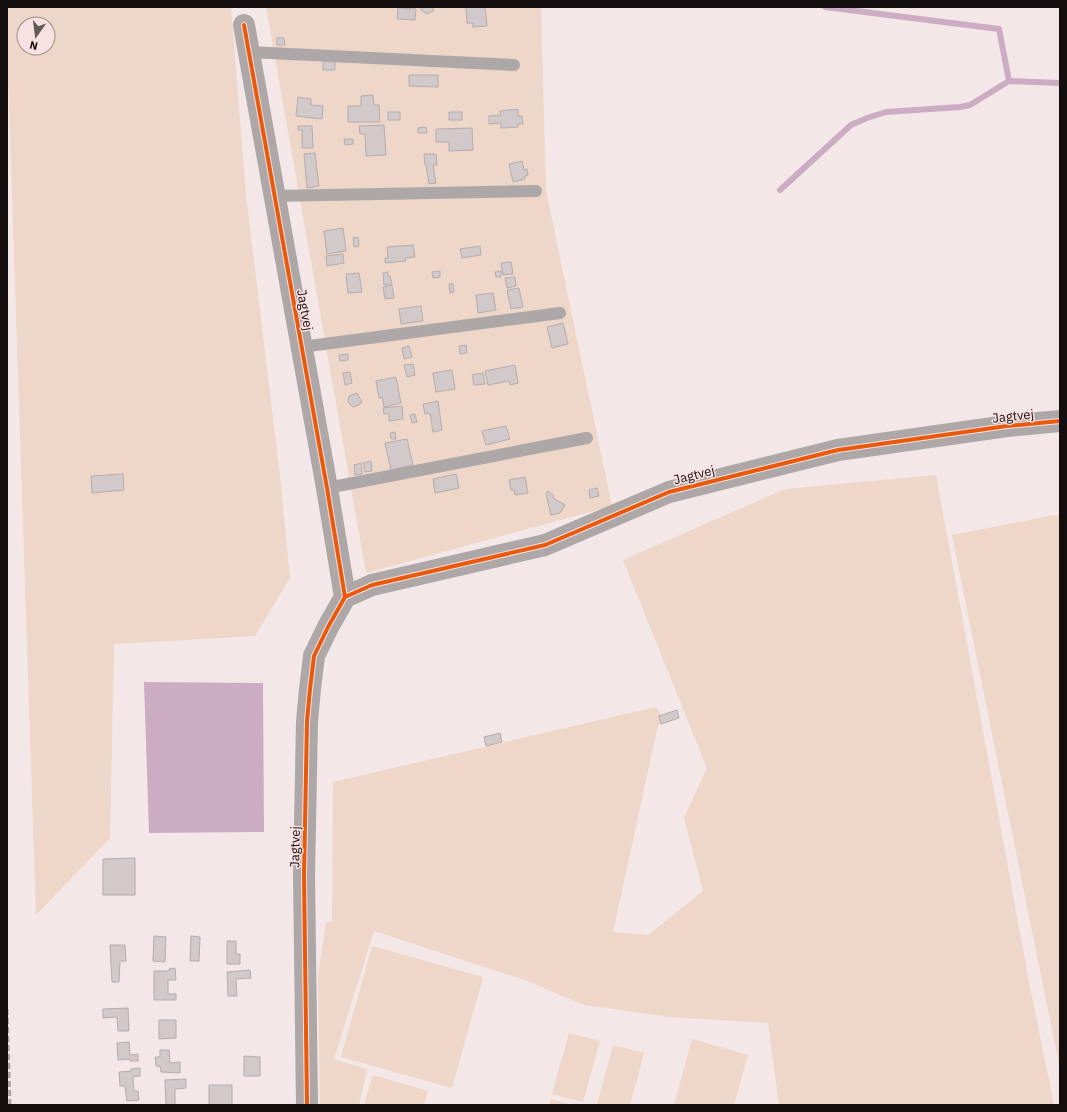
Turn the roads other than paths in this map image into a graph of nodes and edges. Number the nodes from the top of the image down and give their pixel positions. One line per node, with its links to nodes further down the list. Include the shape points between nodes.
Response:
1 (244, 25): 2 (street, Jagtvej)
2 (248, 52): 3 (lane); 5 (street, Jagtvej)
3 (514, 65)
4 (536, 191): 5 (lane)
5 (274, 196): 7 (street, Jagtvej)
6 (560, 313): 7 (lane)
7 (301, 347): 10 (street, Jagtvej)
8 (1060, 421): 11 (street, Jagtvej, via 1006,426 838,450 669,492 545,545 372,585)
9 (587, 438): 10 (lane)
10 (327, 488): 11 (street, Jagtvej)
11 (345, 598): 12 (street, Jagtvej, via 314,656 308,708 304,876)
12 (307, 1105)

